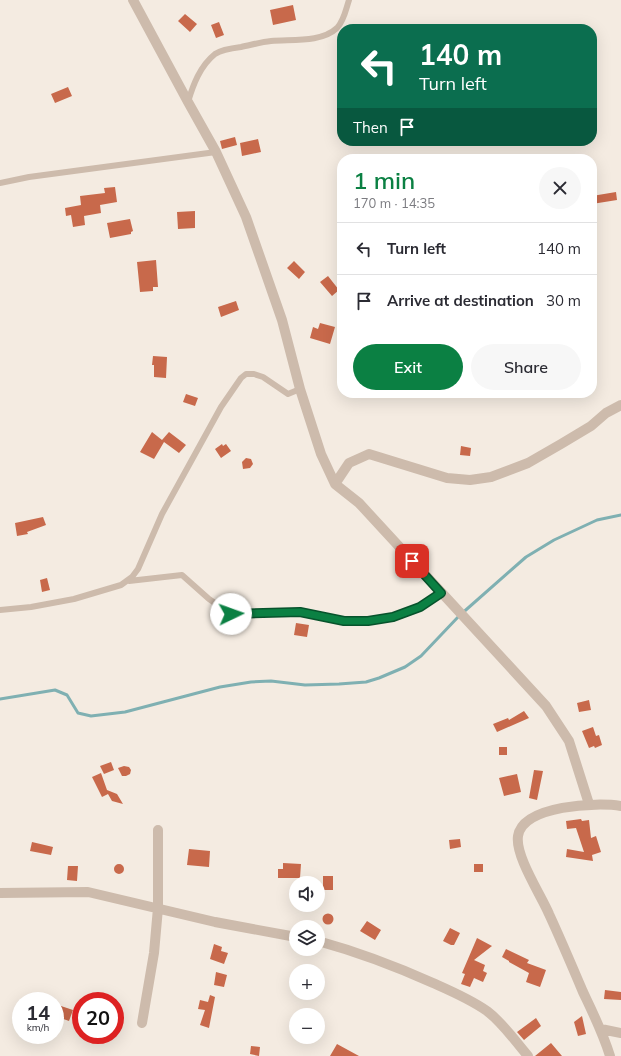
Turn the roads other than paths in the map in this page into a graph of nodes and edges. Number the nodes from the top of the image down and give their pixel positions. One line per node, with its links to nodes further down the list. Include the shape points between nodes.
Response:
1 (133, 0): 5 (street)
2 (348, 0): 3 (lane)
3 (339, 24)
4 (337, 28): 5 (lane, via 308,40 271,41 215,54 198,76)
5 (188, 102): 6 (street)
6 (216, 152): 7 (lane); 8 (street, via 246,216 282,320)
7 (0, 183)
8 (300, 389): 10 (street, via 321,454); 11 (lane, via 288,394 263,377 246,374 241,378 220,407 162,514 138,569)
9 (621, 406): 10 (street, via 528,463 491,477 470,480 448,478 369,454 349,463)
10 (335, 484): 12 (street, via 359,503)
11 (128, 581): 12 (lane, via 182,575 231,614 300,612 344,621 393,617); 13 (lane, via 74,599)
12 (444, 596): 14 (street, via 546,706 569,741)
13 (0, 610)
14 (589, 804): 15 (street); 22 (street, via 530,817 521,826 518,847)
15 (621, 806)
16 (158, 830): 18 (street)
17 (0, 893): 18 (street, via 88,892)
18 (158, 908): 19 (street); 21 (street, via 154,953)
19 (289, 936)
20 (325, 943): 24 (street, via 408,972 462,996 487,1011)
21 (142, 1023)
22 (601, 1030): 23 (street); 25 (street)
23 (621, 1033)
24 (528, 1056)
25 (610, 1056)

